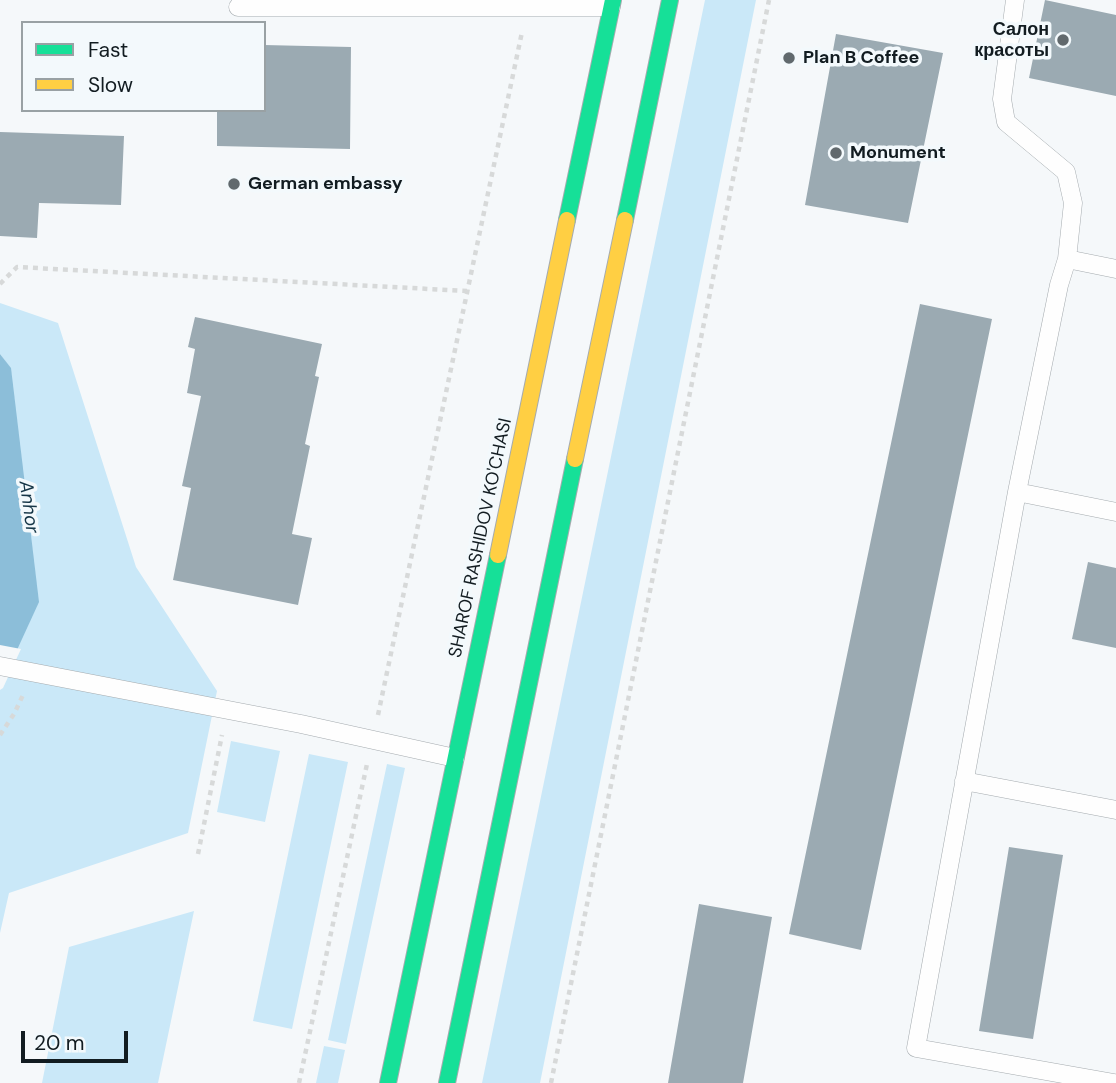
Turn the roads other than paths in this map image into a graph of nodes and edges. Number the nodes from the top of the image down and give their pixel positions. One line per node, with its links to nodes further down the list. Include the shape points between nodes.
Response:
1 (670, 0): 14 (main road)
2 (1015, 0): 5 (lane, via 1002,99 1006,122 1066,172 1073,204)
3 (612, 4): 4 (lane); 10 (main road, SHAROF RASHIDOV KO'CHASI)
4 (238, 7)
5 (1066, 259): 6 (lane); 7 (lane)
6 (1116, 269)
7 (1017, 492): 8 (lane); 11 (lane)
8 (1116, 512)
9 (0, 666): 10 (lane, via 301,723)
10 (455, 758): 13 (main road, SHAROF RASHIDOV KO'CHASI)
11 (964, 781): 12 (lane); 15 (lane, via 916,1048)
12 (1116, 810)
13 (388, 1083)
14 (447, 1083)
15 (1114, 1083)

